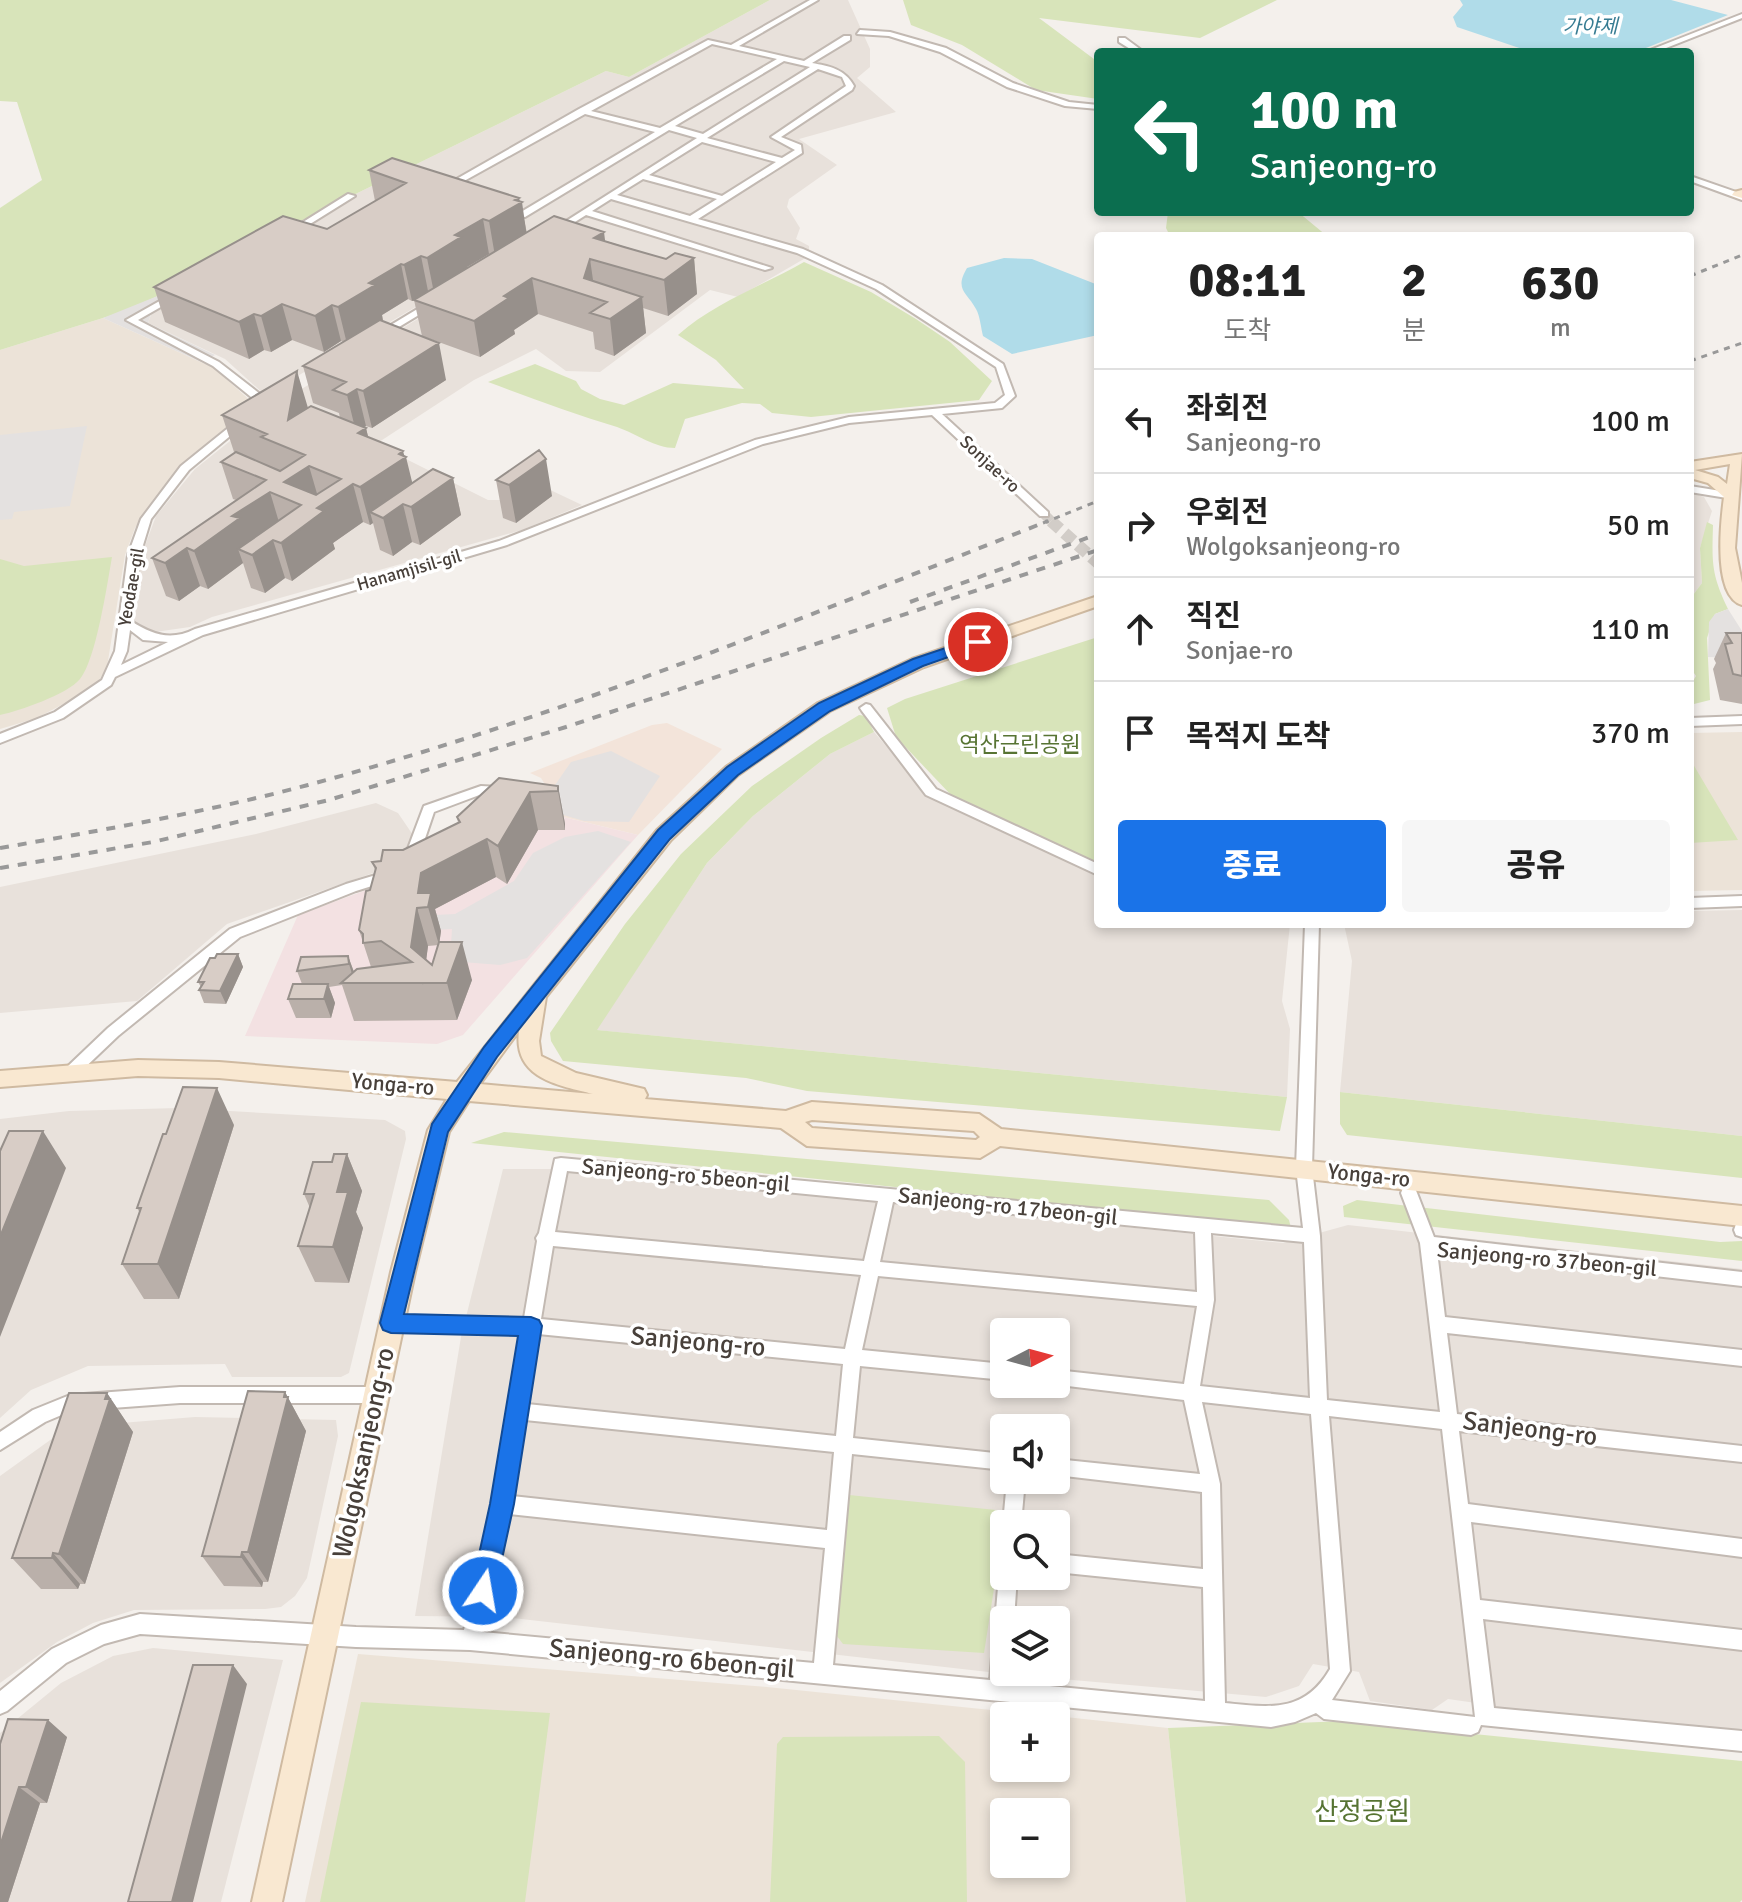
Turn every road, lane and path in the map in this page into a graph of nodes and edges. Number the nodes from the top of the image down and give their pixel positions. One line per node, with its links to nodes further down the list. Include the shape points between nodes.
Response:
1 (815, 0): 6 (street)
2 (1742, 16): 8 (street)
3 (860, 32): 12 (street, via 890,34 943,50 1010,85)
4 (847, 38): 10 (street)
5 (1122, 40): 7 (street)
6 (734, 46): 9 (street); 13 (street, via 701,46)
7 (1134, 48)
8 (1659, 48)
9 (783, 59): 10 (street); 14 (street)
10 (805, 64): 11 (street)
11 (817, 66): 15 (street); 16 (street, via 845,76 850,86 775,137 798,147)
12 (1094, 107)
13 (582, 111): 14 (street); 19 (street, via 443,188)
14 (665, 129): 15 (street); 24 (street, via 522,215)
15 (703, 138): 16 (street); 17 (street)
16 (783, 161): 23 (street)
17 (642, 176): 22 (street); 23 (street)
18 (1694, 179): 20 (street)
19 (456, 195)
20 (1741, 195)
21 (351, 196): 29 (street)
22 (611, 196): 25 (street); 26 (street)
23 (725, 199): 26 (street)
24 (496, 207)
25 (585, 212): 28 (street); 30 (street)
26 (691, 219): 27 (street)
27 (712, 225): 30 (street); 38 (street, Hanamjisil-gil, via 800,251 879,287 1000,366 1010,396 998,406)
28 (552, 233)
29 (287, 235)
30 (686, 243): 31 (street); 32 (street)
31 (673, 251)
32 (768, 268)
33 (181, 293): 37 (street, via 131,320 216,364)
34 (445, 297): 35 (street)
35 (377, 337)
36 (277, 396): 37 (street, Yeodae-gil)
37 (265, 403): 47 (street, Yeodae-gil, via 185,468 146,519 134,555)
38 (936, 414): 44 (street, Sonjae-ro); 48 (street, Hanamjisil-gil, via 849,420 759,442 503,543)
39 (1740, 458): 40 (main road); 43 (main road)
40 (1694, 465)
41 (1694, 474): 43 (main road, via 1713,480)
42 (1694, 490): 43 (street)
43 (1733, 496): 45 (main road, via 1726,548)
44 (1044, 514)
45 (1742, 600)
46 (1094, 602): 59 (main road, via 918,663 824,707 732,771 664,835)
47 (125, 622): 48 (street, via 147,637); 49 (street, Yeodae-gil)
48 (183, 639): 49 (street, Hanamjisil-gil)
49 (112, 674): 53 (street, via 59,715)
50 (866, 708): 55 (street, via 931,792)
51 (1742, 720): 52 (street)
52 (1694, 722)
53 (0, 739)
54 (499, 791): 60 (street, via 481,790 429,809 412,857 399,874 351,887 235,933)
55 (1094, 868)
56 (1742, 901): 57 (street)
57 (1694, 903)
58 (1312, 928): 64 (street)
59 (537, 995): 62 (main road); 63 (main road, via 529,1053 535,1066)
60 (71, 1072): 61 (main road, Yonga-ro); 62 (main road, Yonga-ro, via 219,1070)
61 (0, 1079)
62 (464, 1090): 63 (main road, Yonga-ro); 75 (main road, Wolgoksanjeong-ro, via 439,1130)
63 (698, 1111): 64 (main road, Yonga-ro, via 786,1120 807,1137 980,1149 996,1137)
64 (1304, 1168): 67 (main road, Yonga-ro); 69 (street)
65 (1409, 1193): 71 (street)
66 (887, 1194): 68 (street, Sanjeong-ro 17beon-gil); 70 (street, Sanjeong-ro 5beon-gil, via 561,1164); 72 (street, Sanjeong-ro 17beon-gil)
67 (1742, 1216)
68 (1203, 1225): 69 (street, Sanjeong-ro 17beon-gil); 74 (street)
69 (1312, 1236): 84 (street)
70 (544, 1238): 72 (street); 77 (street, Sanjeong-ro 5beon-gil)
71 (1428, 1243): 73 (street, Sanjeong-ro 37beon-gil); 76 (street, Sanjeong-ro 37beon-gil)
72 (871, 1267): 74 (street); 78 (street, Sanjeong-ro 17beon-gil)
73 (1742, 1279)
74 (1206, 1300): 82 (street)
75 (391, 1323): 77 (street, Sanjeong-ro); 83 (main road, Wolgoksanjeong-ro)
76 (1438, 1324): 79 (street); 86 (street, Sanjeong-ro 37beon-gil)
77 (531, 1326): 78 (street, Sanjeong-ro); 85 (street)
78 (852, 1357): 80 (street, Sanjeong-ro); 88 (street, Sanjeong-ro 17beon-gil)
79 (1742, 1358)
80 (990, 1371)
81 (1070, 1379): 82 (street, Sanjeong-ro)
82 (1191, 1391): 84 (street, Sanjeong-ro); 92 (street)
83 (376, 1395): 87 (street, via 186,1395 70,1403); 101 (main road, Wolgoksanjeong-ro)
84 (1319, 1405): 86 (street, Sanjeong-ro); 108 (street, Sanjeong-ro 6beon-gil, via 1340,1671 1329,1692 1296,1713 1271,1717)
85 (518, 1411): 88 (street); 93 (street)
86 (1450, 1419): 89 (street, Sanjeong-ro); 94 (street, Sanjeong-ro 37beon-gil)
87 (0, 1442)
88 (843, 1446): 90 (street); 95 (street, Sanjeong-ro 17beon-gil)
89 (1742, 1454)
90 (990, 1461)
91 (1070, 1469): 92 (street)
92 (1211, 1484): 98 (street)
93 (502, 1504): 95 (street); 102 (street)
94 (1463, 1512): 96 (street); 100 (street, Sanjeong-ro 37beon-gil)
95 (835, 1540): 104 (street, Sanjeong-ro 17beon-gil)
96 (1742, 1548)
97 (1070, 1564): 98 (street)
98 (1213, 1579): 108 (street)
99 (1007, 1590): 105 (street)
100 (1472, 1608): 103 (street); 110 (street, Sanjeong-ro 37beon-gil, via 1485,1717)
101 (324, 1635): 102 (street, Sanjeong-ro 6beon-gil); 106 (street, via 140,1624 101,1635 59,1656); 111 (main road, Wolgoksanjeong-ro)
102 (470, 1640): 104 (street, Sanjeong-ro 6beon-gil)
103 (1742, 1640)
104 (823, 1673): 105 (street, Sanjeong-ro 6beon-gil)
105 (999, 1688): 108 (street, Sanjeong-ro 6beon-gil)
106 (0, 1704)
107 (1324, 1709): 109 (street)
108 (1215, 1712)
109 (1471, 1725)
110 (1742, 1741)
111 (267, 1902)

